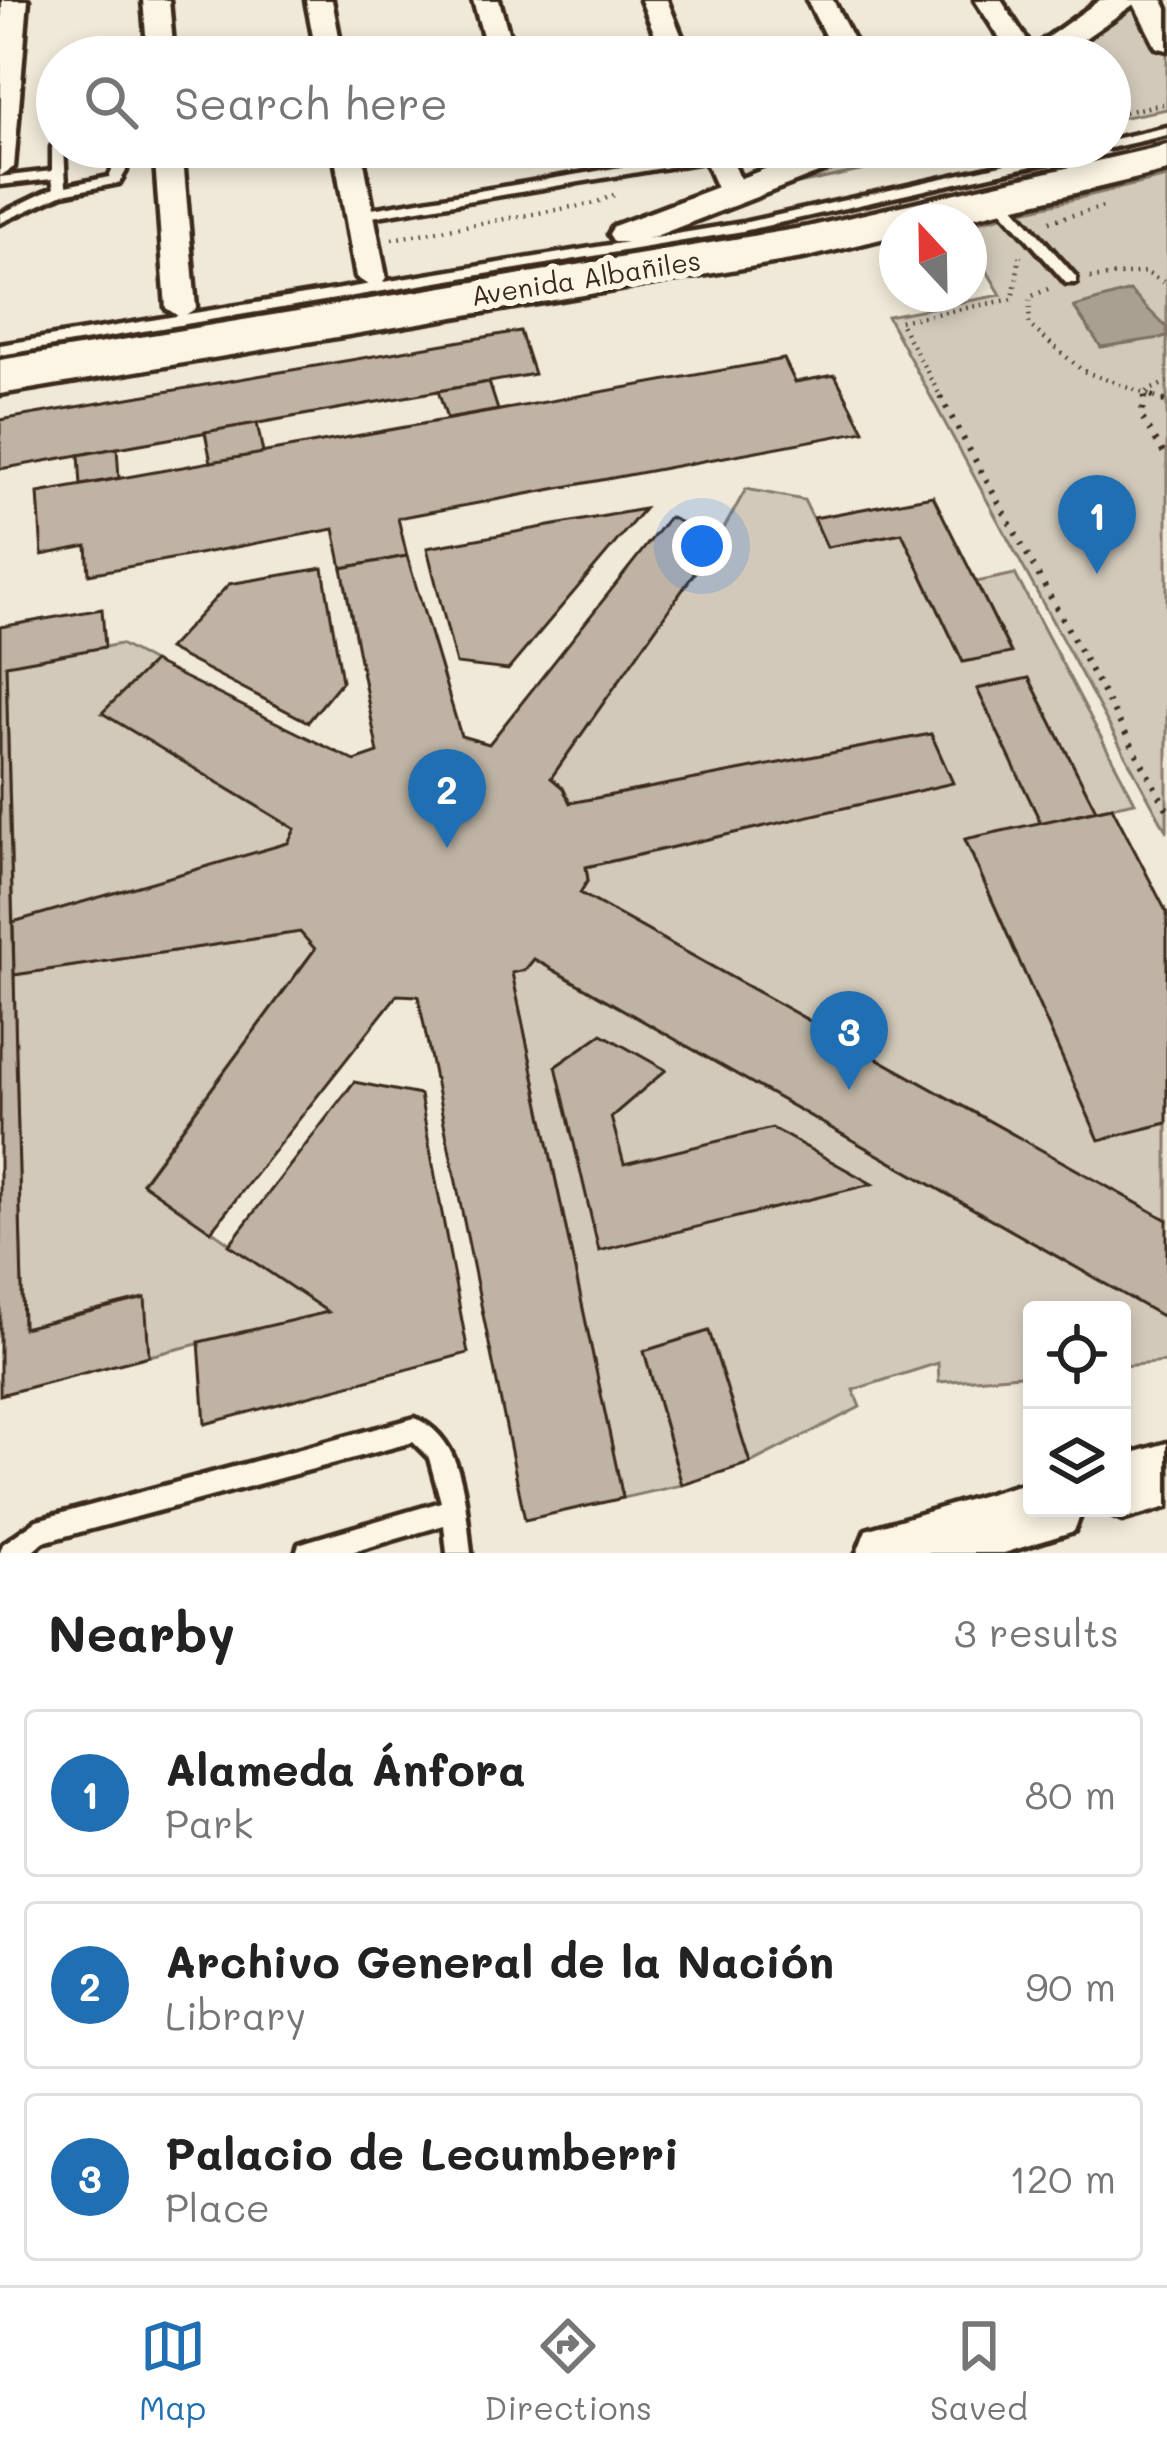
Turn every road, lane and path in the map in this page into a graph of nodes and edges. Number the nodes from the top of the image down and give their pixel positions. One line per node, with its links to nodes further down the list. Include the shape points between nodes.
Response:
1 (15, 0): 25 (street)
2 (156, 0): 10 (street)
3 (319, 0): 11 (street)
4 (486, 0): 12 (street)
5 (655, 0): 13 (street)
6 (820, 0): 14 (street)
7 (988, 0): 15 (street)
8 (1121, 0): 16 (street)
9 (1147, 0): 17 (street)
10 (159, 36)
11 (326, 36)
12 (496, 36)
13 (669, 36)
14 (838, 36)
15 (1011, 36)
16 (1067, 36)
17 (1167, 40)
18 (1167, 103): 19 (path)
19 (1131, 111)
20 (1167, 121): 21 (main road)
21 (1131, 129)
22 (1167, 131): 23 (lane)
23 (1131, 139)
24 (1167, 158): 39 (main road, Avenida Albañiles)
25 (0, 167)
26 (59, 168): 36 (lane)
27 (119, 168): 36 (lane, via 114,180)
28 (170, 168): 46 (street)
29 (351, 168): 40 (street)
30 (621, 168): 40 (lane)
31 (722, 168): 37 (street)
32 (803, 168): 37 (street)
33 (943, 168): 42 (main road, Avenida Albañiles)
34 (1006, 168): 48 (lane, via 743,227)
35 (0, 181): 36 (lane)
36 (59, 182): 41 (lane)
37 (733, 196): 42 (street)
38 (1110, 206): 39 (path)
39 (1011, 212): 44 (lane); 49 (main road, Avenida Albañiles); 54 (path, via 1013,299 899,321)
40 (360, 215): 43 (street)
41 (0, 219)
42 (627, 234): 43 (main road, Avenida Albañiles)
43 (371, 277): 46 (main road, Avenida Albañiles)
44 (1071, 280): 45 (path, via 1145,272); 51 (path, via 1030,297 1029,325 1083,370)
45 (1167, 284)
46 (181, 308): 47 (main road, Avenida Albañiles)
47 (0, 337)
48 (0, 350)
49 (0, 377)
50 (1167, 382): 51 (path)
51 (1146, 392): 52 (path); 53 (path, via 1141,416)
52 (1167, 402)
53 (1167, 459)
54 (1167, 809)
55 (1167, 1475): 56 (street)
56 (1131, 1485)
57 (452, 1511): 60 (lane, via 436,1444 428,1434 402,1430 38,1532); 61 (lane); 62 (lane)
58 (1023, 1517): 59 (street)
59 (928, 1548)
60 (12, 1553)
61 (308, 1553)
62 (459, 1553)

